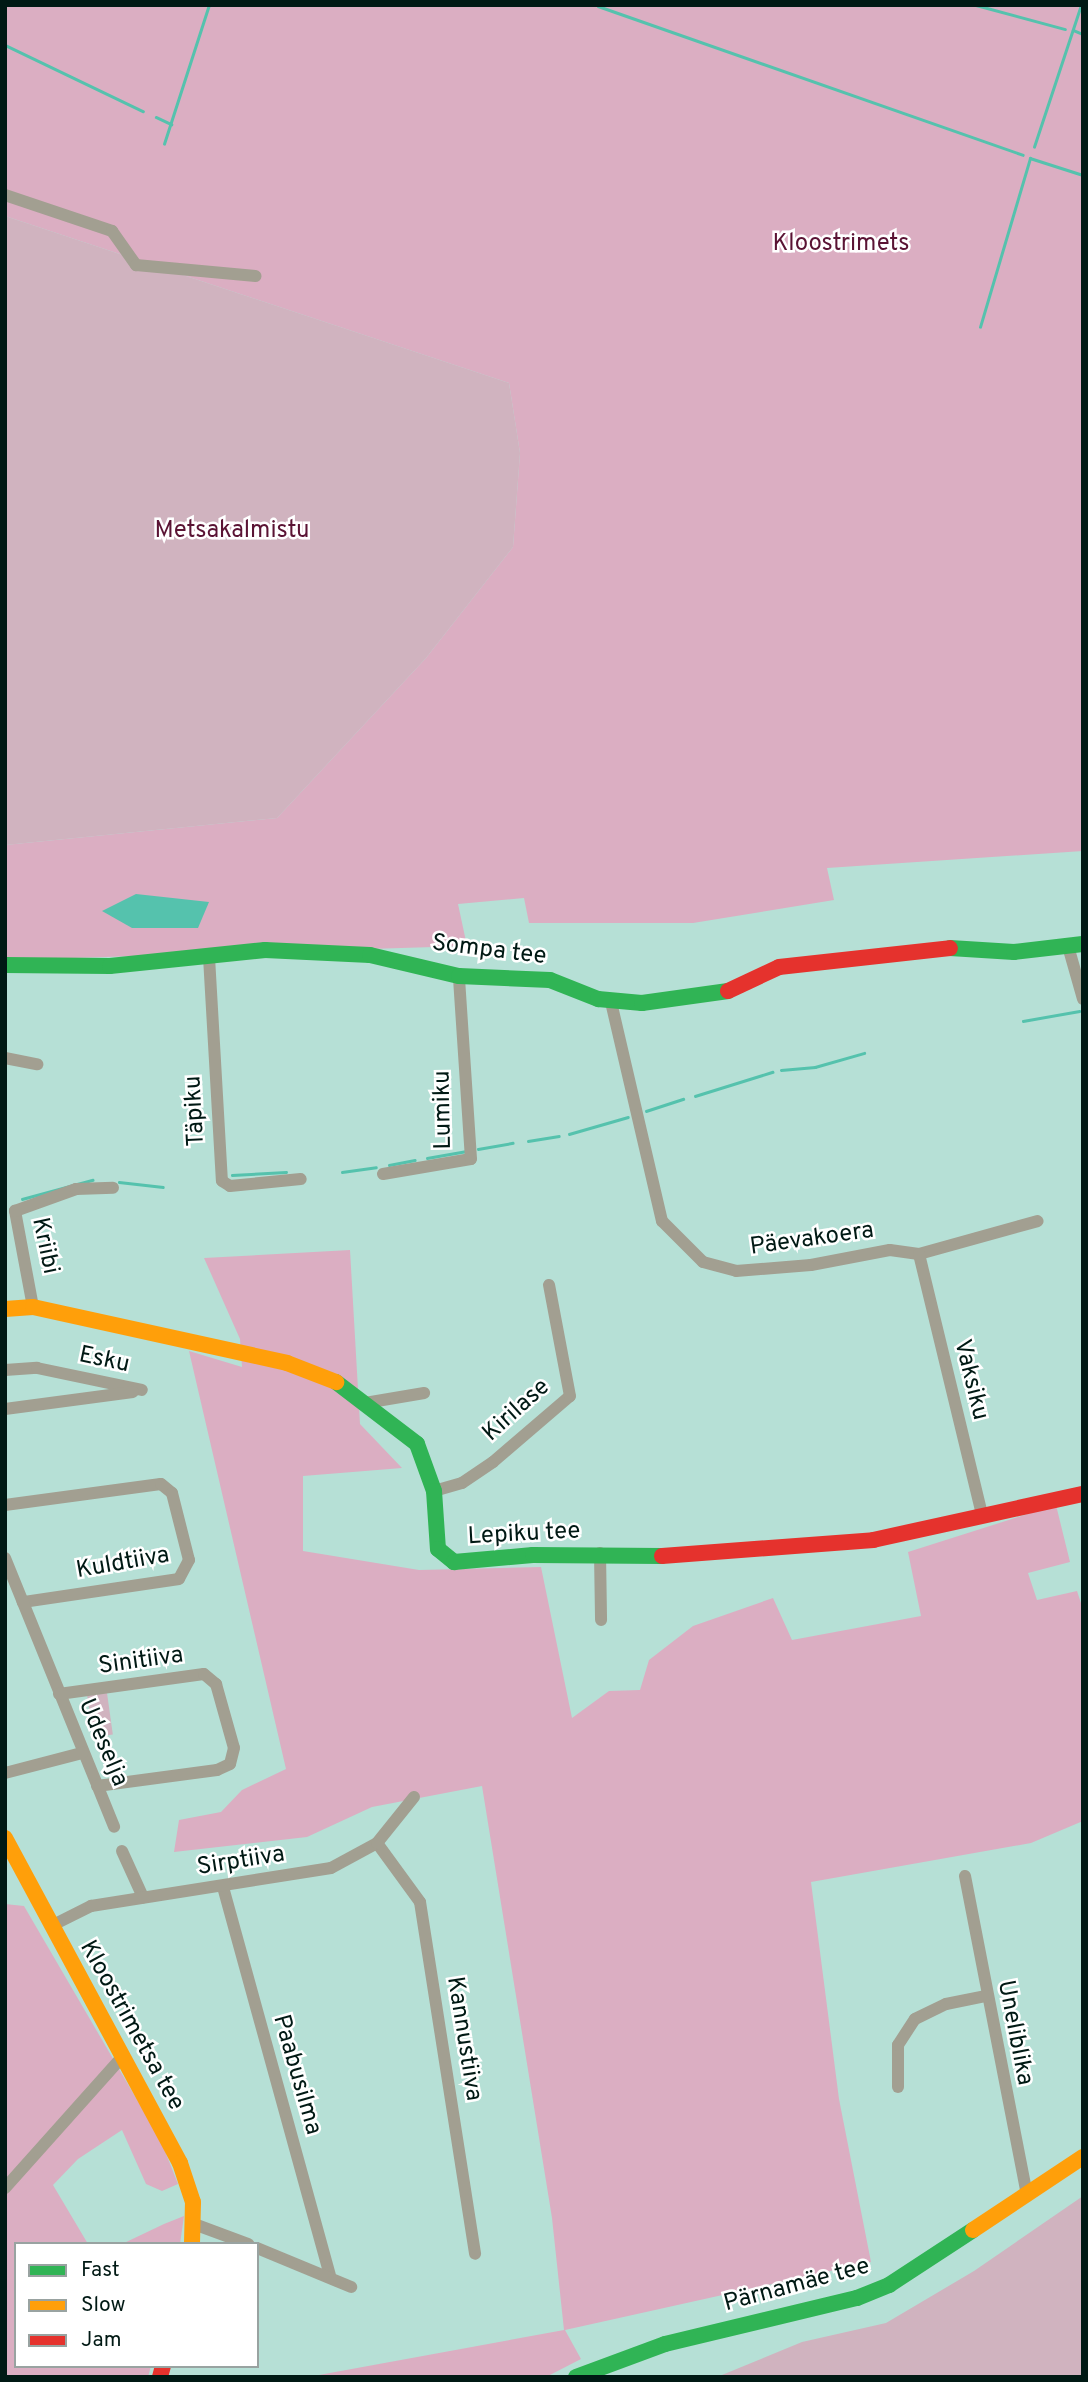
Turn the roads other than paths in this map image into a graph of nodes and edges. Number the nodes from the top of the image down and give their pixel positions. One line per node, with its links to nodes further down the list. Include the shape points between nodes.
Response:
1 (5, 195): 2 (street, via 113,231 136,265)
2 (255, 276)
3 (1075, 945): 7 (street); 8 (street, Sompa tee, via 1014,951 972,945 779,967 739,990 642,1003)
4 (209, 957): 5 (street, Sompa tee, via 110,966); 6 (street, Sompa tee, via 265,950 370,955); 12 (street, Täpiku, via 222,1181 230,1186)
5 (5, 965)
6 (459, 976): 8 (street, Sompa tee, via 550,980); 11 (street, Lumiku, via 471,1159)
7 (1083, 999)
8 (611, 1002): 15 (street, Päevakoera, via 662,1222 685,1250 703,1262 736,1271 890,1250)
9 (5, 1058): 10 (street)
10 (37, 1064)
11 (383, 1174)
12 (301, 1180)
13 (113, 1188): 17 (street, Kriibi, via 76,1189 15,1211)
14 (1038, 1221): 15 (street, Päevakoera)
15 (919, 1254): 26 (street, Vaksiku)
16 (549, 1285): 23 (street, Kirilase, via 570,1396 493,1462 461,1483)
17 (33, 1307): 18 (street, Lepiku tee); 21 (street, Lepiku tee, via 287,1363 333,1380)
18 (5, 1309)
19 (5, 1370): 22 (street, Esku, via 37,1368 142,1390)
20 (424, 1393): 21 (street)
21 (365, 1403): 23 (street, Lepiku tee, via 417,1444)
22 (5, 1409)
23 (434, 1491): 27 (street, Lepiku tee, via 431,1502 438,1549 454,1562)
24 (1083, 1494): 26 (street, Lepiku tee)
25 (5, 1505): 29 (street, Kuldtiiva, via 161,1484 172,1493 189,1560 179,1579)
26 (982, 1515): 27 (street, Lepiku tee, via 873,1540 794,1549 706,1556)
27 (600, 1553): 30 (street)
28 (5, 1558): 29 (street, Udeselja)
29 (23, 1602): 31 (street, Udeselja)
30 (601, 1619)
31 (59, 1694): 32 (street, Udeselja); 34 (street, Sinitiiva, via 204,1674 216,1684 234,1748 230,1764 217,1770)
32 (82, 1754): 33 (street); 34 (street, Udeselja)
33 (5, 1773)
34 (97, 1786): 36 (street, Udeselja)
35 (414, 1797): 38 (street, Sirptiiva)
36 (114, 1828)
37 (5, 1838): 43 (street, Kloostrimetsa tee)
38 (377, 1843): 41 (street, Sirptiiva, via 331,1868); 54 (street, Kannustiiva, via 420,1902)
39 (122, 1851): 42 (street)
40 (965, 1876): 44 (street, Uneliblika)
41 (223, 1887): 42 (street, Sirptiiva); 55 (street, Paabusilma)
42 (143, 1897): 43 (street, Sirptiiva, via 90,1906)
43 (51, 1926): 45 (street, Kloostrimetsa tee)
44 (986, 1996): 46 (street, via 946,2004 915,2019 898,2045); 49 (street, Uneliblika)
45 (122, 2057): 48 (street); 50 (street, Kloostrimetsa tee, via 180,2163)
46 (898, 2087)
47 (1083, 2157): 49 (street, Pärnamäe tee)
48 (5, 2188)
49 (1027, 2196): 57 (street, Pärnamäe tee, via 917,2270 857,2298 664,2344)
50 (194, 2224): 51 (street, Kloostrimetsa tee); 52 (street)
51 (192, 2242)
52 (243, 2242)
53 (259, 2249): 55 (street)
54 (475, 2255)
55 (330, 2275): 56 (street)
56 (351, 2287)
57 (576, 2377)

